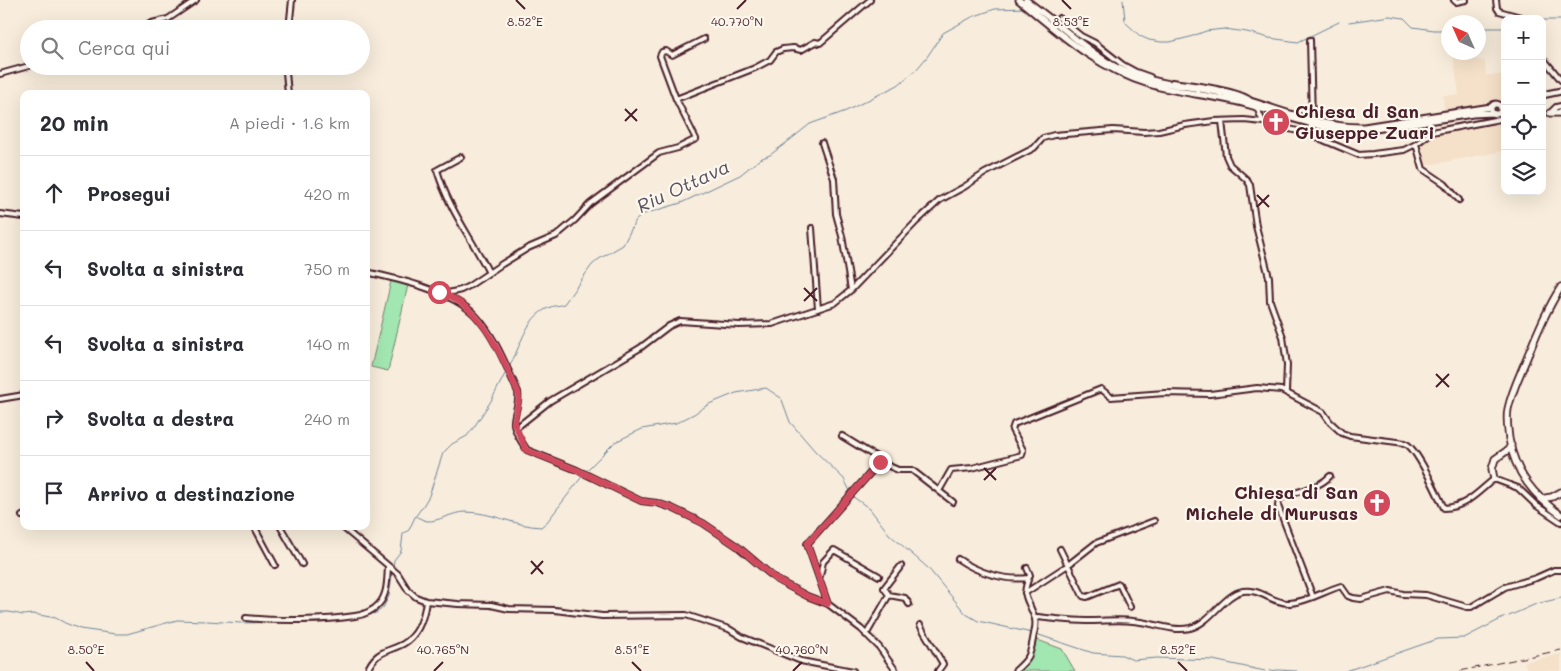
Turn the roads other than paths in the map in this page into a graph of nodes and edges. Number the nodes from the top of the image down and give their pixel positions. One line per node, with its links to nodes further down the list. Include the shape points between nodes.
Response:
1 (196, 0): 12 (street)
2 (292, 0): 13 (street)
3 (870, 0): 26 (street, via 820,42 801,50 793,48 776,52 770,60 755,68)
4 (1019, 0): 8 (main road)
5 (1454, 0): 6 (street)
6 (1466, 0)
7 (1496, 0): 10 (street, via 1499,11)
8 (1026, 2): 9 (main road)
9 (1035, 10): 17 (main road); 31 (main road, via 1083,50 1120,74 1151,85 1224,98)
10 (1514, 15)
11 (1059, 18): 18 (street)
12 (165, 20)
13 (290, 20)
14 (704, 38): 26 (street, via 672,56 666,51 660,56)
15 (1310, 40): 39 (street)
16 (1545, 60): 22 (street)
17 (1106, 61): 18 (street); 27 (main road, via 1128,73 1158,82)
18 (1117, 61): 27 (street, via 1157,80 1210,88)
19 (20, 68): 20 (street)
20 (0, 74)
21 (286, 75): 23 (street)
22 (1561, 80)
23 (288, 90)
24 (1561, 91): 25 (main road)
25 (1546, 94)
26 (676, 99): 49 (street, via 696,139 660,153 590,204 556,236 528,248)
27 (1249, 99): 39 (main road)
28 (1501, 104): 30 (main road)
29 (1561, 106): 34 (street)
30 (1491, 107): 32 (main road); 39 (main road, via 1364,127)
31 (1257, 108): 38 (street); 39 (main road)
32 (1499, 113): 39 (main road, via 1369,130 1337,130)
33 (1546, 113): 34 (main road)
34 (1550, 113): 35 (main road)
35 (1561, 113)
36 (1501, 119): 42 (street, via 1432,132)
37 (1222, 121): 38 (street); 51 (street, via 1151,131 1113,130 1043,138 1034,148 940,200); 54 (street, via 1226,156 1250,186 1269,277 1270,301 1288,365)
38 (1263, 122): 40 (street)
39 (1312, 123): 40 (street)
40 (1309, 134): 42 (street, via 1359,154 1404,150)
41 (822, 143): 51 (street, via 834,179 836,214)
42 (1416, 144): 44 (street, via 1423,169 1445,184)
43 (461, 157): 49 (street, via 437,170 462,229)
44 (1459, 200)
45 (0, 214): 46 (street)
46 (20, 216)
47 (812, 228): 53 (street)
48 (370, 273): 52 (street)
49 (489, 273): 52 (street, via 461,290)
50 (1560, 288): 59 (main road, via 1542,320 1514,388 1507,419)
51 (851, 290): 53 (street, via 834,303)
52 (444, 294): 57 (street, via 474,314 504,362 518,392)
53 (818, 309): 57 (street, via 772,324 680,321 557,396)
54 (1286, 392): 64 (street, via 1323,412 1342,433 1409,445 1418,456 1444,508 1470,500); 65 (street, via 1257,388 1210,394 1111,397 1102,389 1014,424 1012,430 1023,450 1022,455 951,470)
55 (20, 396): 56 (street)
56 (0, 399)
57 (516, 428): 93 (street, via 526,450 641,501 672,508 703,523 737,546 777,580)
58 (842, 436): 62 (street)
59 (1510, 446): 60 (main road); 61 (main road)
60 (1502, 453): 61 (main road); 64 (main road, via 1494,459)
61 (1513, 455): 68 (main road, via 1526,482)
62 (880, 462): 65 (street, via 898,470 912,470); 86 (street, via 807,544)
63 (1330, 476): 91 (street, via 1318,485 1279,499 1278,506)
64 (1494, 479): 73 (street, via 1518,488)
65 (939, 492): 69 (street)
66 (1561, 492): 67 (main road)
67 (1552, 497): 68 (main road); 70 (main road)
68 (1540, 499): 70 (main road)
69 (953, 502)
70 (1552, 508): 71 (main road)
71 (1561, 515)
72 (1154, 521): 81 (street, via 1096,544)
73 (1561, 522)
74 (256, 530): 80 (street)
75 (282, 530): 79 (street)
76 (346, 530): 84 (street)
77 (1060, 548): 81 (street)
78 (958, 559): 88 (street, via 976,570 1016,579)
79 (302, 564)
80 (275, 565)
81 (1068, 565): 89 (street); 95 (street, via 1083,596 1119,584)
82 (901, 566): 90 (street, via 884,588)
83 (1027, 568): 88 (street)
84 (391, 569): 92 (street, via 408,590); 96 (street, via 384,596 373,610 357,616)
85 (1561, 570): 91 (street, via 1505,587 1467,608 1426,595 1390,591 1353,598 1341,586)
86 (820, 576): 87 (street, via 823,562 834,550); 93 (street)
87 (879, 576)
88 (1028, 578): 89 (street)
89 (1025, 593): 97 (street)
90 (889, 595): 94 (street, via 905,598); 99 (street)
91 (1313, 597): 97 (street, via 1289,603 1279,602 1255,590 1241,591 1198,625 1177,629 1132,620)
92 (426, 600): 100 (street, via 414,635 404,644 378,654); 101 (street, via 602,616 686,615 729,629 800,661)
93 (828, 604): 99 (street)
94 (909, 604)
95 (1130, 607)
96 (246, 618)
97 (1035, 619): 104 (street, via 1032,651)
98 (920, 625): 103 (street, via 944,664)
99 (866, 635): 102 (street)
100 (367, 671)
101 (853, 671)
102 (896, 671)
103 (938, 671)
104 (1015, 671)

